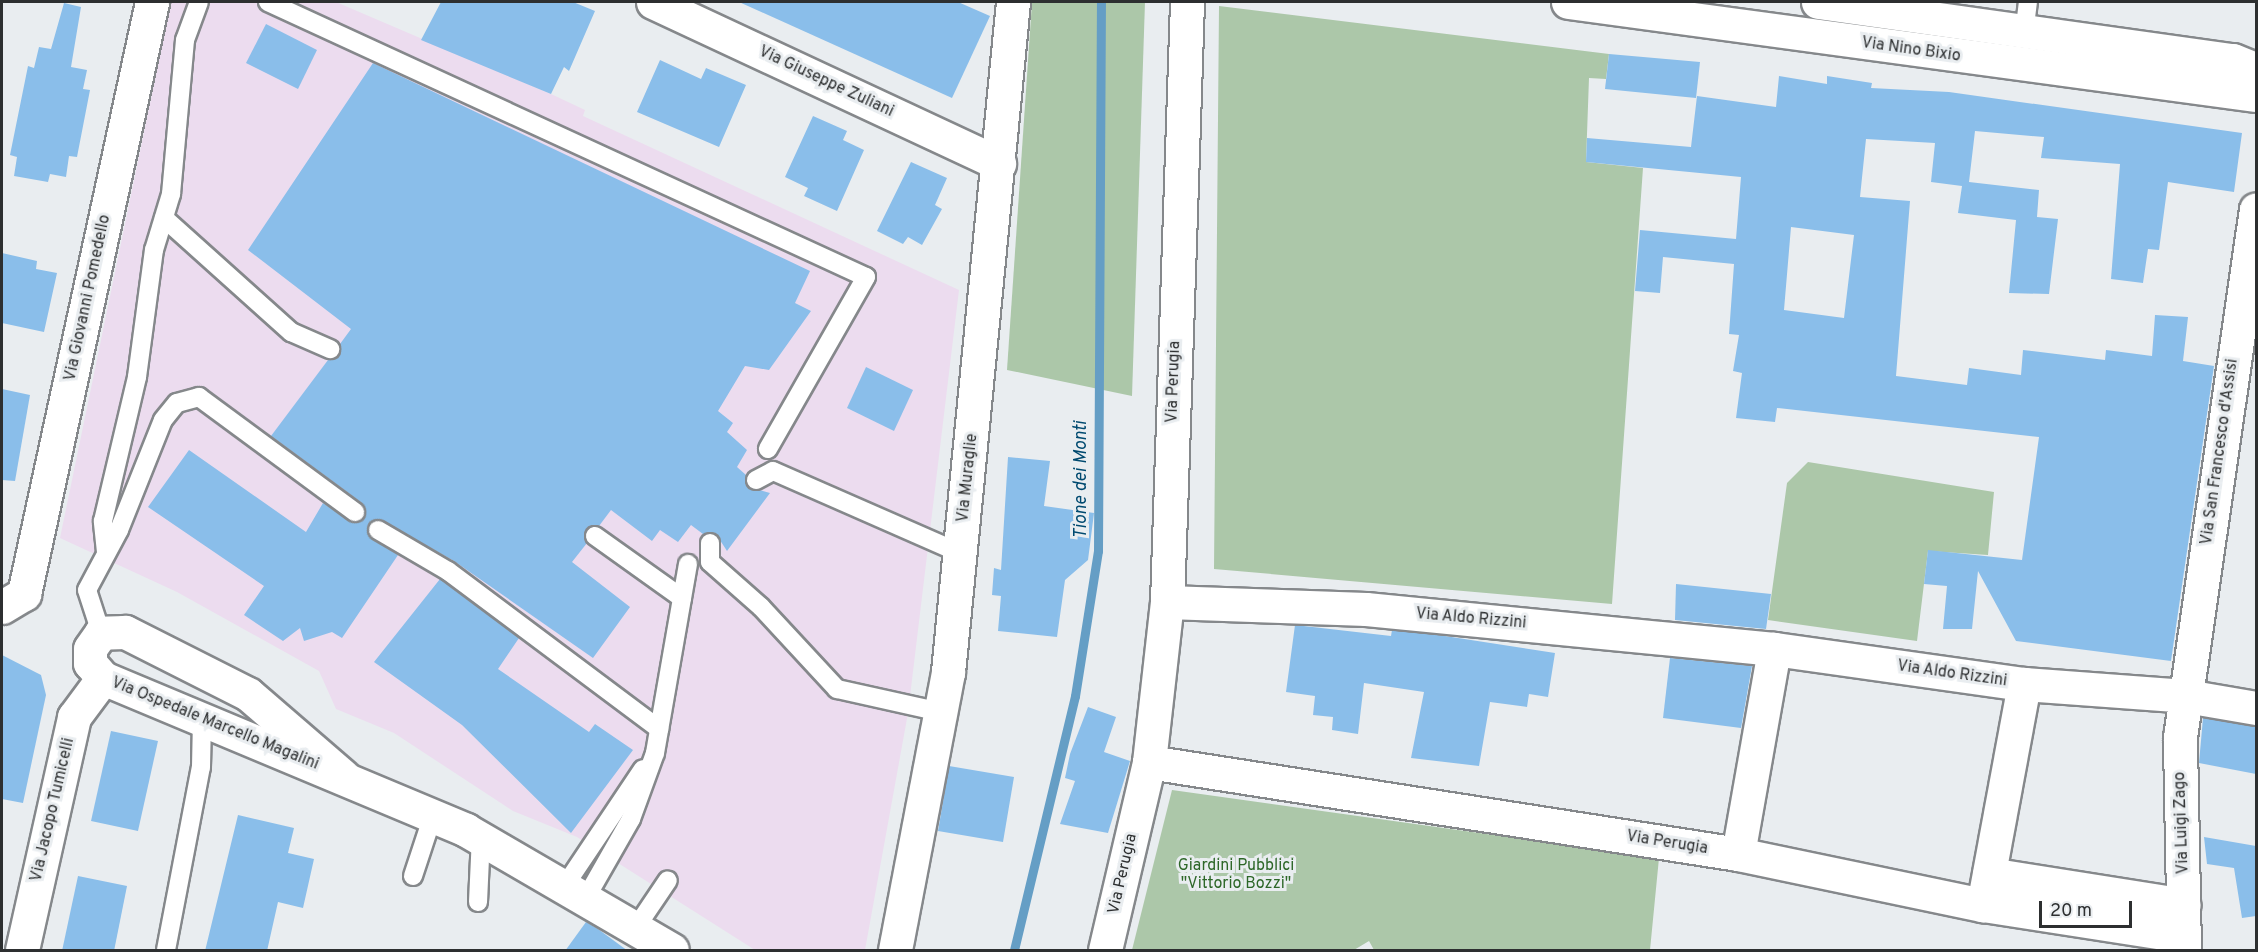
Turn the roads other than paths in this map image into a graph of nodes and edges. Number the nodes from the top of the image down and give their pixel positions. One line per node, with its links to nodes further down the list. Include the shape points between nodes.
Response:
1 (152, 2): 26 (street, Via Giovanni Pomedello)
2 (199, 2): 14 (lane, via 185,40 179,139)
3 (268, 2): 16 (lane, via 866,277)
4 (653, 2): 12 (street, Via Giuseppe Zuliani)
5 (1012, 2): 12 (street, Via Muraglie)
6 (1186, 2): 27 (street, Via Perugia)
7 (1568, 2): 11 (street, Via Nino Bixio)
8 (1818, 2): 10 (street, Via Nino Bixio)
9 (2028, 2): 10 (lane)
10 (2024, 34): 11 (street, Via Nino Bixio, via 2216,58)
11 (2256, 82)
12 (999, 163): 23 (street, Via Muraglie)
13 (2256, 209): 32 (street, Via San Francesco d'Assisi)
14 (164, 218): 15 (lane, via 291,332); 22 (lane, via 154,250 137,377 102,521)
15 (330, 349)
16 (768, 449)
17 (756, 480): 23 (lane, via 773,471)
18 (355, 512): 22 (lane, via 199,398 177,403 163,420)
19 (378, 530): 36 (lane, via 448,571)
20 (595, 536): 25 (lane)
21 (711, 543): 34 (lane, via 710,562 761,607 837,689)
22 (106, 552): 28 (lane, via 87,590)
23 (960, 553): 34 (street, Via Muraglie)
24 (688, 564): 25 (lane)
25 (682, 598): 36 (lane)
26 (13, 600)
27 (1167, 603): 29 (street, Via Aldo Rizzini, via 1366,609); 37 (street, Via Perugia)
28 (101, 633): 30 (street, Via Ospedale Marcello Magalini, via 90,649 90,663); 38 (street, Via Ospedale Marcello Magalini, via 125,632 248,694)
29 (1774, 649): 31 (street, Via Aldo Rizzini); 41 (street)
30 (103, 678): 35 (street, Via Ospedale Marcello Magalini); 50 (street, Via Jacopo Tumicelli, via 74,717)
31 (2024, 684): 32 (street, Via Aldo Rizzini); 42 (street, Via Aldo Rizzini)
32 (2186, 696): 33 (street, Via Aldo Rizzini); 49 (street, Via Luigi Zago, via 2180,737)
33 (2256, 708)
34 (940, 712): 53 (street, Via Muraglie)
35 (202, 721): 38 (street, Via Ospedale Marcello Magalini); 51 (lane, via 201,767)
36 (659, 729): 45 (lane, via 655,753)
37 (1149, 762): 41 (street, Via Perugia); 54 (street, Via Perugia)
38 (343, 776): 39 (street, Via Ospedale Marcello Magalini)
39 (433, 815): 40 (street, Via Ospedale Marcello Magalini); 43 (lane)
40 (481, 837): 45 (street, Via Ospedale Marcello Magalini); 46 (lane)
41 (1738, 854): 47 (street, Via Perugia)
42 (1989, 874): 47 (street, Via Aldo Rizzini); 49 (street)
43 (413, 876)
44 (668, 880): 48 (lane)
45 (576, 890): 48 (street, Via Ospedale Marcello Magalini)
46 (478, 902)
47 (1983, 905): 49 (street, Via Perugia)
48 (637, 926): 52 (street, Via Ospedale Marcello Magalini)
49 (2184, 931)
50 (22, 951)
51 (166, 951)
52 (672, 951)
53 (894, 951)
54 (1105, 951)

